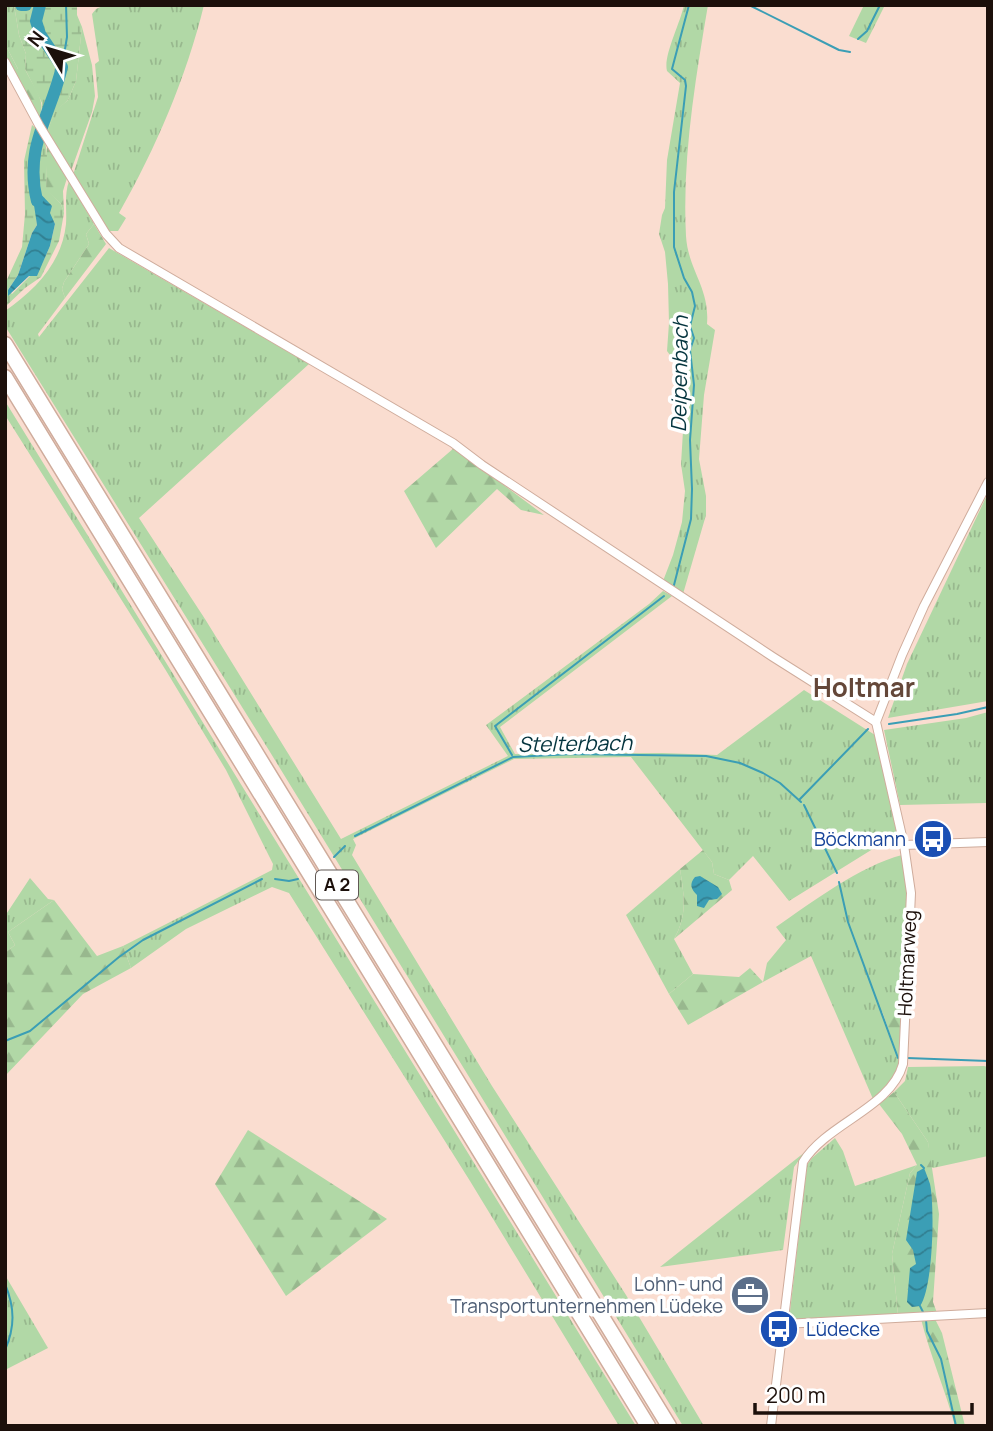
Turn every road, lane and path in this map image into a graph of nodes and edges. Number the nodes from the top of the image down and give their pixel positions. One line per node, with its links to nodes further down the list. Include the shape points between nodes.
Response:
1 (5, 62): 5 (street, via 106,234 119,248 453,443)
2 (5, 344): 11 (highway, A 2)
3 (5, 377): 10 (highway, A 2)
4 (988, 482): 5 (street, via 924,606)
5 (876, 722): 7 (street, Holtmarweg)
6 (988, 842): 7 (street)
7 (904, 845): 9 (street, Holtmarweg, via 911,893 903,1063 890,1088 815,1147 803,1162)
8 (988, 1313): 9 (street)
9 (784, 1324): 12 (street, Holtmarweg)
10 (648, 1426)
11 (669, 1426)
12 (771, 1426)

